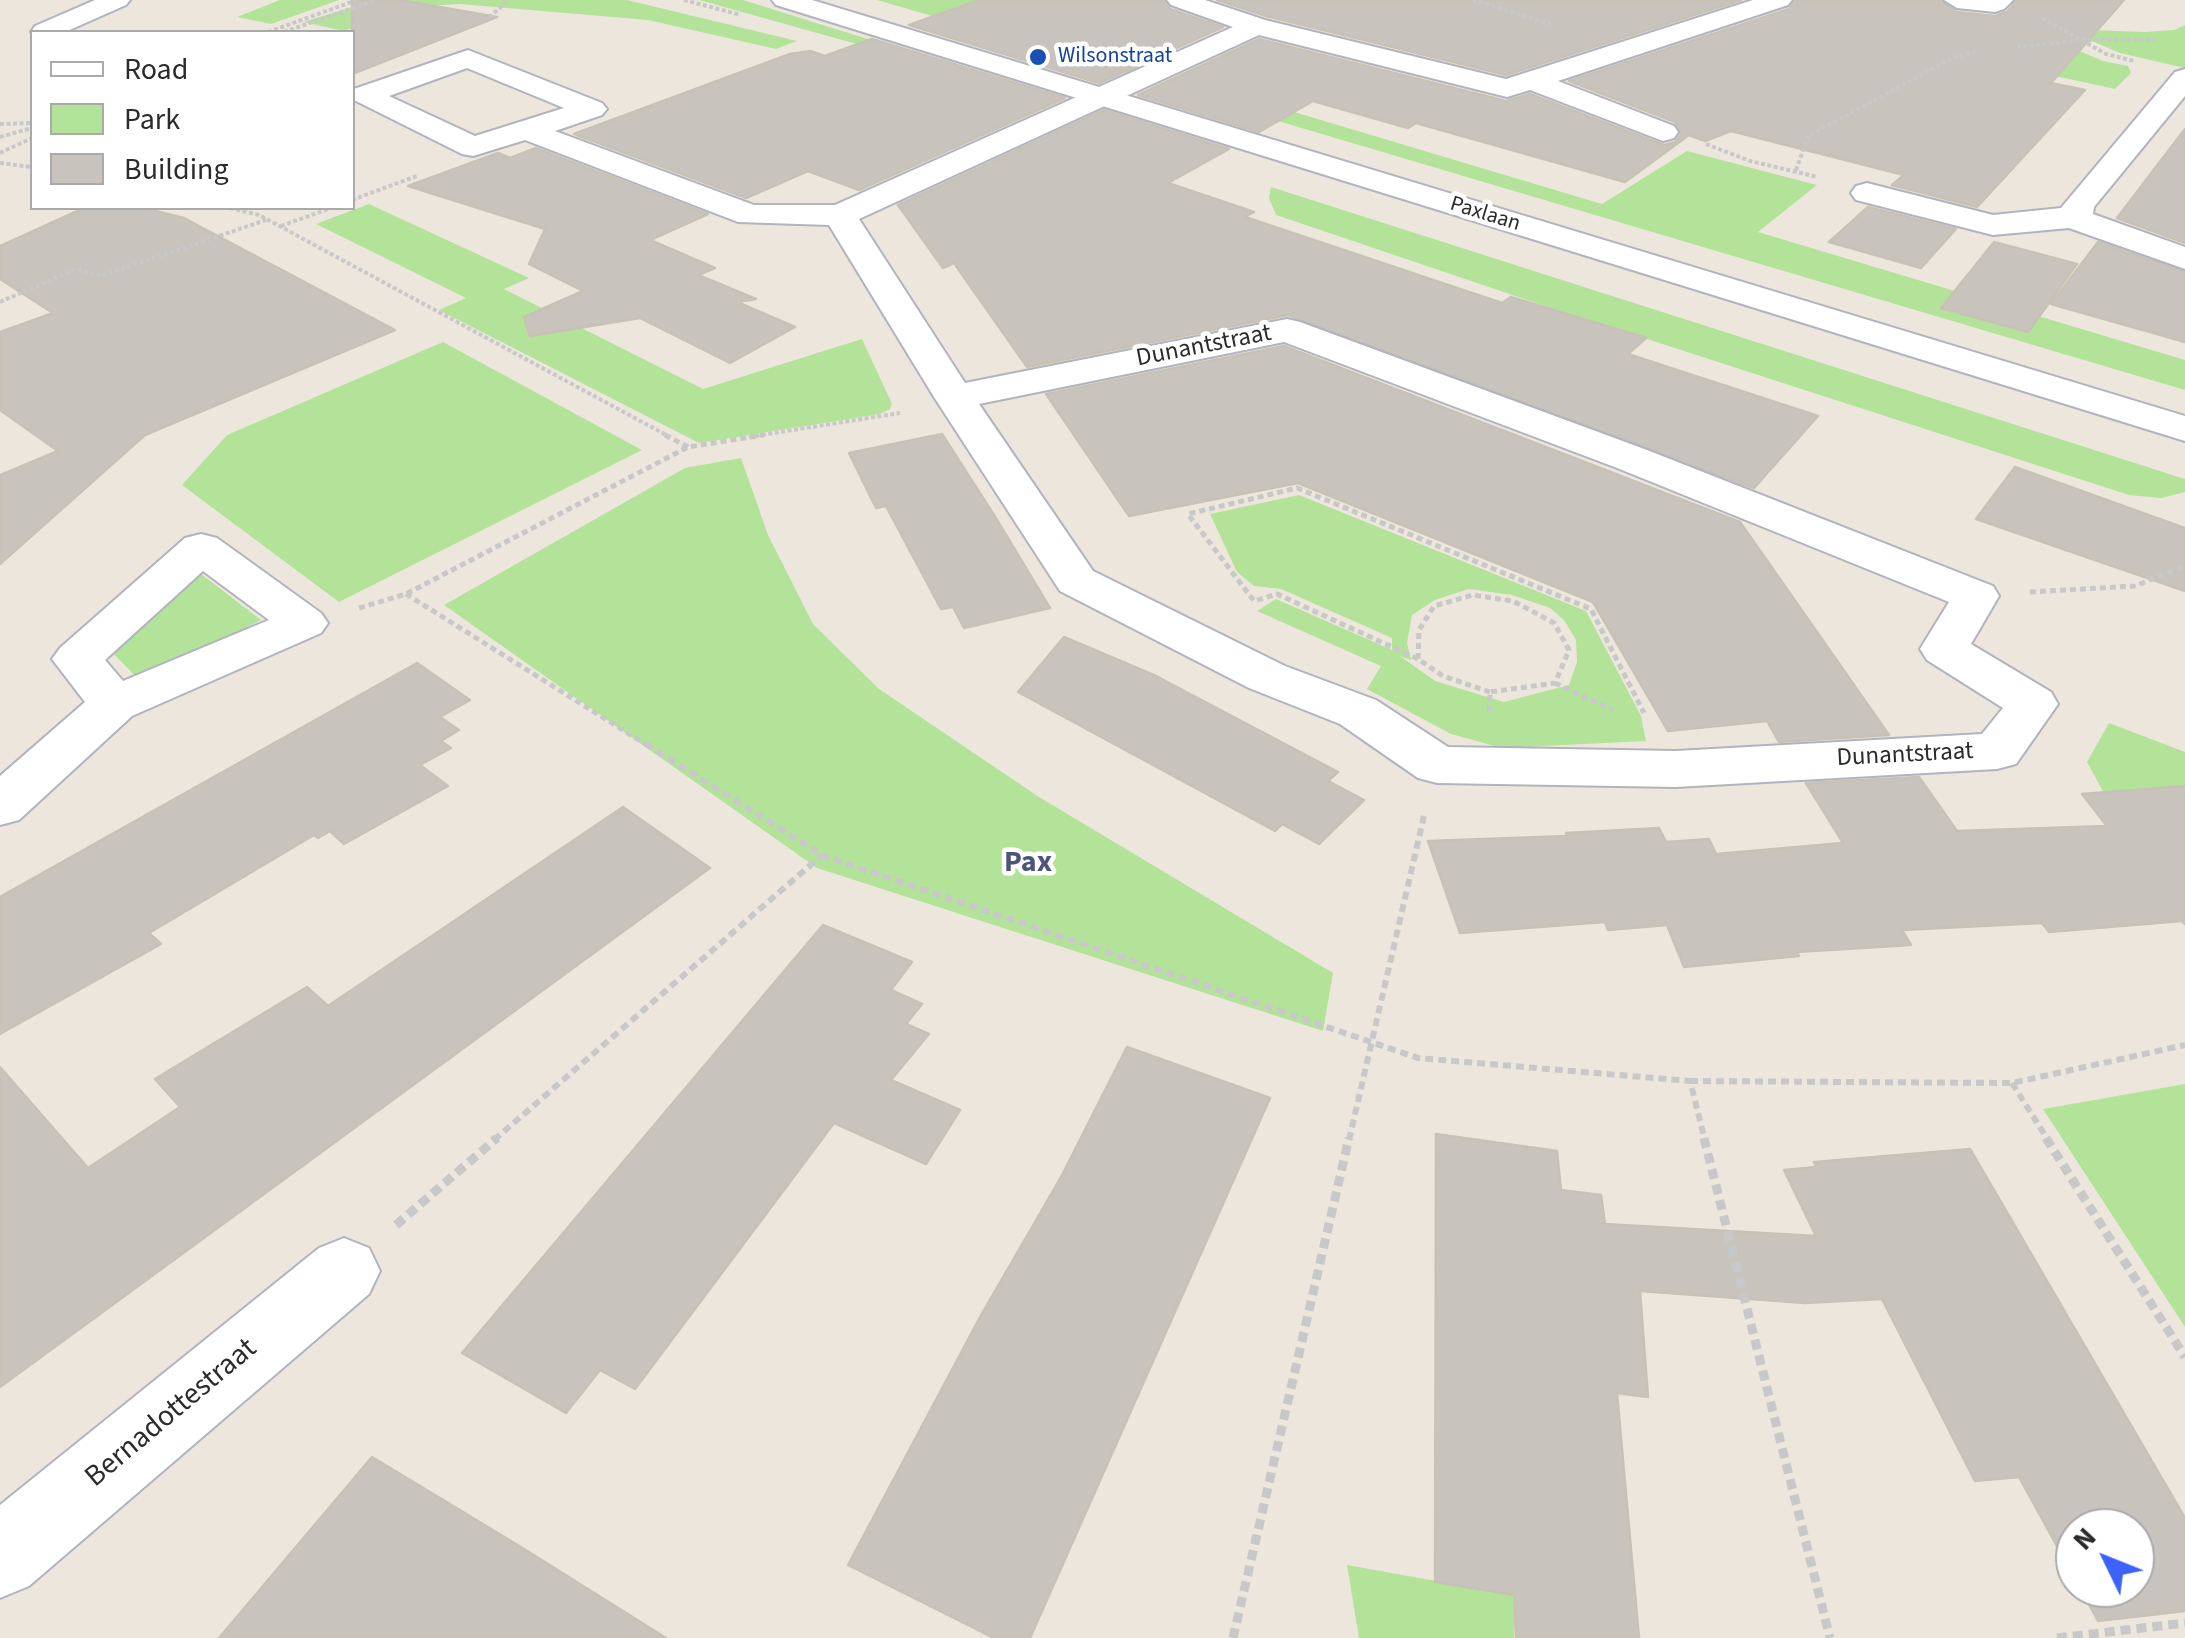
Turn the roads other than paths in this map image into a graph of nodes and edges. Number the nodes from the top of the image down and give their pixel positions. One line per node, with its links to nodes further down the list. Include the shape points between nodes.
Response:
1 (117, 0): 8 (street)
2 (785, 0): 11 (street, Paxlaan)
3 (1180, 0): 7 (street)
4 (1780, 0): 10 (street)
5 (1957, 0): 6 (street)
6 (1997, 2)
7 (1256, 26): 10 (street, via 1507,88); 11 (street)
8 (49, 30)
9 (2184, 78): 16 (street, via 2078,206)
10 (1530, 80): 13 (street)
11 (1100, 96): 15 (street); 19 (street, Paxlaan)
12 (530, 132): 12 (street, via 472,147 364,96 468,58 592,108); 15 (street, via 750,215)
13 (1663, 132)
14 (1867, 193): 16 (street, via 1992,226)
15 (840, 215): 18 (street)
16 (2076, 217): 17 (street)
17 (2185, 259)
18 (954, 397): 18 (street, Dunantstraat, via 1076,581 1267,676 1358,712 1436,765 1676,769 1997,751 2032,704 1944,649 1976,596 1287,330)
19 (2185, 429)
20 (114, 704): 20 (street, via 304,624 200,548 77,659); 21 (street)
21 (0, 806)
22 (344, 1270): 23 (street, Bernadottestraat)
23 (0, 1556)

